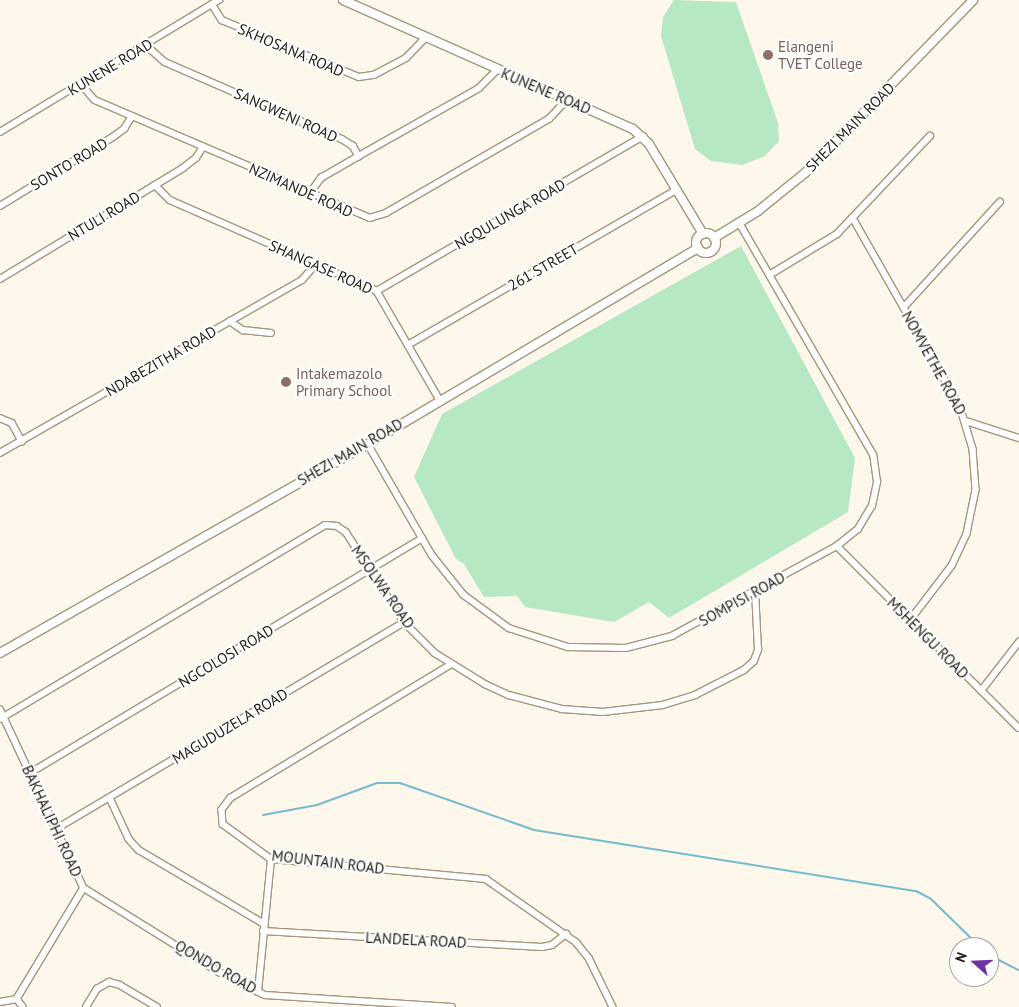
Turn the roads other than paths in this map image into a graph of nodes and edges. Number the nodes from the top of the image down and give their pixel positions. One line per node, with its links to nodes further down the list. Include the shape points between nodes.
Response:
1 (219, 0): 4 (street, KUNENE ROAD)
2 (343, 0): 5 (street, KUNENE ROAD)
3 (973, 0): 22 (street, SHEZI MAIN ROAD, via 805,173)
4 (212, 4): 5 (street, SKHOSANA ROAD, via 222,20 359,77 374,75 406,58); 6 (street, KUNENE ROAD)
5 (425, 38): 7 (street, KUNENE ROAD)
6 (146, 45): 8 (street, KUNENE ROAD); 15 (street, SANGWENI ROAD, via 164,62 342,139)
7 (497, 70): 9 (street, KUNENE ROAD); 15 (street, via 479,88)
8 (81, 84): 10 (street, NZIMANDE ROAD, via 90,97); 11 (street, KUNENE ROAD)
9 (567, 100): 12 (street, KUNENE ROAD); 18 (street, NZIMANDE ROAD, via 549,119 376,217 356,214)
10 (132, 116): 14 (street, NZIMANDE ROAD); 20 (street, SONTO ROAD, via 124,129 113,137)
11 (0, 132)
12 (643, 136): 17 (street); 29 (street, NGQULUNGA ROAD)
13 (930, 136): 21 (street)
14 (203, 147): 16 (street, NTULI ROAD, via 192,162); 18 (street, NZIMANDE ROAD)
15 (360, 156): 18 (street, via 321,178)
16 (155, 185): 26 (street, SHANGASE ROAD, via 170,200); 28 (street, NTULI ROAD)
17 (677, 190): 23 (street); 33 (street, 261 STREET)
18 (310, 193)
19 (1000, 202): 30 (street)
20 (0, 206)
21 (852, 218): 27 (street, via 824,243); 30 (street, NOMVETHE ROAD)
22 (739, 223): 24 (street, SHEZI MAIN ROAD); 27 (street, SOMPISI ROAD)
23 (703, 234): 24 (street); 25 (street, via 698,239)
24 (714, 238): 25 (street, via 712,251 703,252)
25 (698, 248): 34 (street, SHEZI MAIN ROAD, via 609,304)
26 (316, 264): 29 (street, SHANGASE ROAD); 31 (street, NDABEZITHA ROAD, via 302,280)
27 (772, 274): 42 (street, SOMPISI ROAD, via 873,455 877,482 872,506 858,529)
28 (0, 279)
29 (377, 291): 33 (street, SHANGASE ROAD)
30 (904, 307): 36 (street, NOMVETHE ROAD)
31 (230, 321): 32 (street, via 243,330); 38 (street, NDABEZITHA ROAD)
32 (271, 333)
33 (408, 345): 34 (street, SHANGASE ROAD)
34 (440, 400): 39 (street, SHEZI MAIN ROAD)
35 (0, 418): 38 (street, via 12,423)
36 (966, 421): 37 (street); 45 (street, NOMVETHE ROAD, via 976,475 967,534 952,566)
37 (1019, 438)
38 (22, 440): 40 (street, NDABEZITHA ROAD)
39 (368, 444): 41 (street, SOMPISI ROAD); 48 (street, SHEZI MAIN ROAD)
40 (0, 453)
41 (422, 538): 43 (street, NGCOLOSI ROAD); 44 (street, SOMPISI ROAD, via 464,595 490,617 528,636 568,647 604,650 654,642 687,630)
42 (837, 546): 44 (street, SOMPISI ROAD); 45 (street, MSHENGU ROAD)
43 (368, 570): 46 (street, MSOLWA ROAD); 52 (street, MSOLWA ROAD, via 346,532 337,526 326,525); 54 (street, NGCOLOSI ROAD)
44 (755, 591): 49 (street, MSOLWA ROAD, via 758,650 751,665 695,695 663,705 603,712 562,709 509,695)
45 (910, 621): 50 (street, MSHENGU ROAD)
46 (404, 622): 49 (street, MSOLWA ROAD); 55 (street, MAGUDUZELA ROAD)
47 (1019, 642): 50 (street)
48 (0, 653)
49 (451, 665): 57 (street, MOUNTAIN ROAD, via 226,803 221,815 225,828)
50 (981, 691): 53 (street, MSHENGU ROAD)
51 (0, 709): 52 (street, BAKHALIPHI ROAD)
52 (2, 718): 54 (street, BAKHALIPHI ROAD)
53 (1019, 728)
54 (30, 774): 56 (street, BAKHALIPHI ROAD)
55 (110, 798): 56 (street, MAGUDUZELA ROAD); 59 (street, via 129,839 139,850)
56 (56, 830): 58 (street, BAKHALIPHI ROAD)
57 (271, 859): 59 (street); 61 (street, MOUNTAIN ROAD, via 482,878)
58 (84, 888): 62 (street, QONDO ROAD); 63 (street, BAKHALIPHI ROAD)
59 (263, 923): 60 (street)
60 (263, 931): 61 (street, LANDELA ROAD, via 542,947 552,945); 62 (street)
61 (566, 934): 70 (street, MOUNTAIN ROAD, via 589,958)
62 (258, 992): 65 (street, QONDO ROAD, via 273,997)
63 (17, 999): 64 (street); 66 (street)
64 (0, 1002)
65 (396, 1005): 69 (street, QONDO ROAD)
66 (23, 1007)
67 (86, 1007): 68 (street, via 97,990 109,982)
68 (157, 1007)
69 (452, 1007)
70 (613, 1007)

